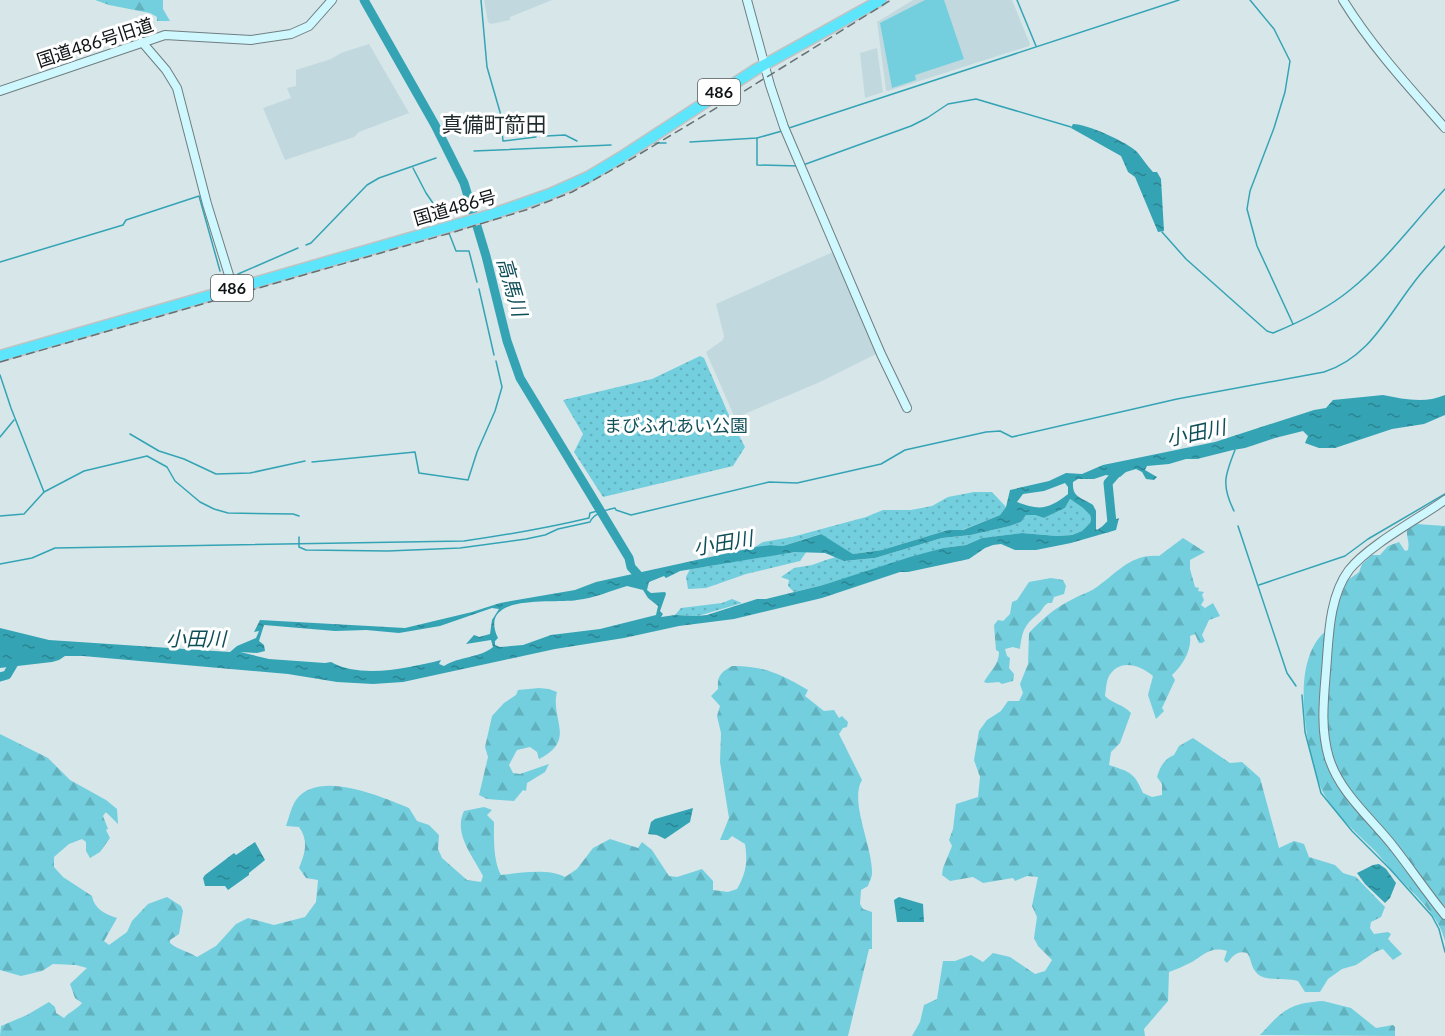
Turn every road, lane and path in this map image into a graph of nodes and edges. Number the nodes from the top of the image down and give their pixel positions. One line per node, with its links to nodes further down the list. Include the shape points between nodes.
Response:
1 (332, 0): 5 (street, 国道486号旧道, via 309,26 280,36 251,40 174,35)
2 (747, 0): 6 (street)
3 (881, 0): 6 (highway, 国道486号 / 486)
4 (1343, 0): 8 (street, via 1384,58)
5 (142, 42): 7 (street, 国道486号旧道); 9 (street, via 177,88)
6 (766, 64): 9 (highway, 国道486号 / 486, via 603,168 561,190 512,208); 11 (street, via 785,130)
7 (0, 91)
8 (1445, 128)
9 (233, 288): 10 (highway, 国道486号 / 486)
10 (0, 356)
11 (907, 408)
12 (1445, 500): 13 (street, via 1348,571 1334,603 1324,731 1327,751 1341,782)
13 (1445, 915)

